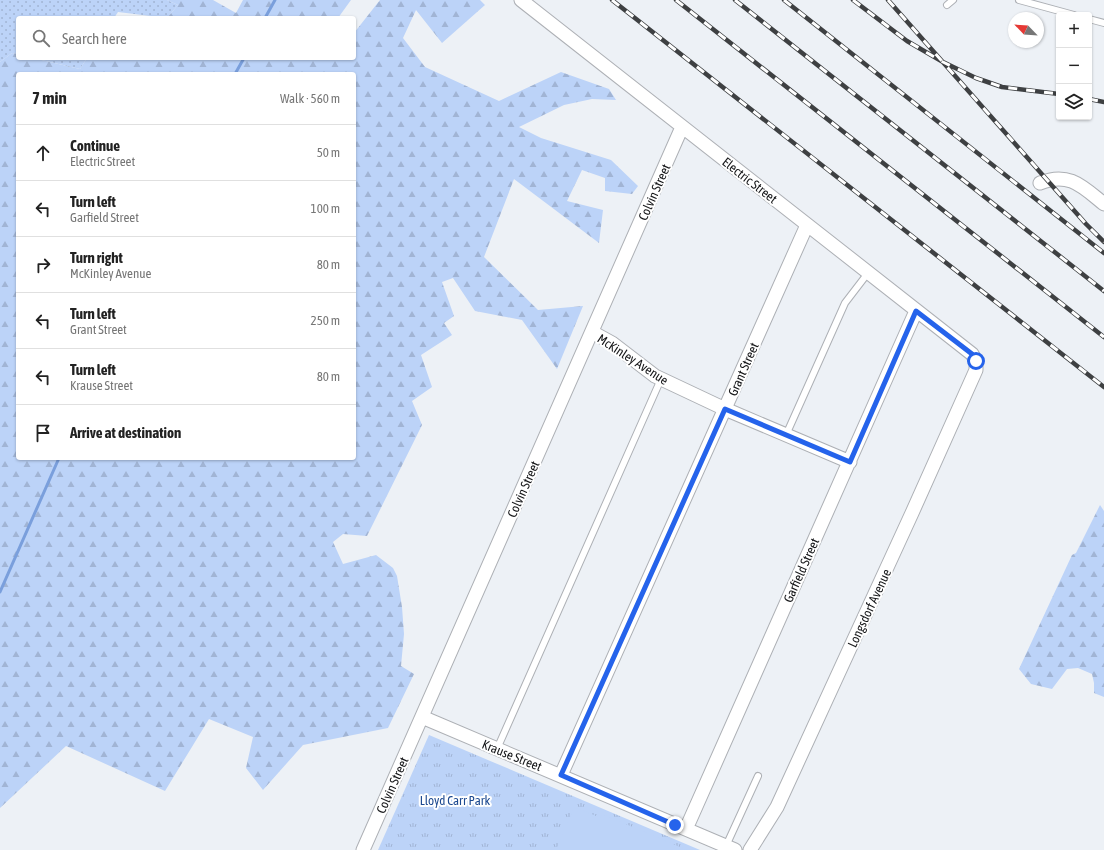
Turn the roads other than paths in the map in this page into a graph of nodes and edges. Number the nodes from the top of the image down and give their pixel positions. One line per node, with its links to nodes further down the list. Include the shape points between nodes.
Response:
1 (521, 0): 8 (street, Electric Street)
2 (953, 0): 4 (lane)
3 (1019, 0): 5 (lane)
4 (947, 5)
5 (1063, 12)
6 (1092, 20): 7 (lane)
7 (1104, 23)
8 (682, 127): 11 (street, Electric Street); 14 (street, Colvin Street)
9 (1040, 183): 10 (street, via 1054,179 1072,180)
10 (1104, 204)
11 (807, 225): 12 (street, Electric Street); 17 (street, Grant Street)
12 (868, 273): 13 (street, Electric Street); 18 (lane, via 845,303)
13 (916, 311): 15 (street, Electric Street, via 972,354); 19 (street, Garfield Street)
14 (592, 332): 16 (street, McKinley Avenue, via 612,343 646,371); 20 (street, Colvin Street)
15 (976, 361): 27 (street, Longsdorf Avenue, via 976,370 777,807)
16 (661, 379): 17 (street, McKinley Avenue); 21 (lane)
17 (725, 409): 18 (street, McKinley Avenue); 22 (street, Grant Street)
18 (786, 435): 19 (street, McKinley Avenue)
19 (850, 462): 24 (street, Garfield Street)
20 (422, 717): 21 (street, Krause Street); 26 (street, Colvin Street)
21 (497, 749): 22 (street, Krause Street)
22 (561, 775): 24 (street, Krause Street)
23 (758, 776): 25 (lane)
24 (686, 830): 25 (street, Krause Street)
25 (730, 848)
26 (363, 850)
27 (750, 850)

